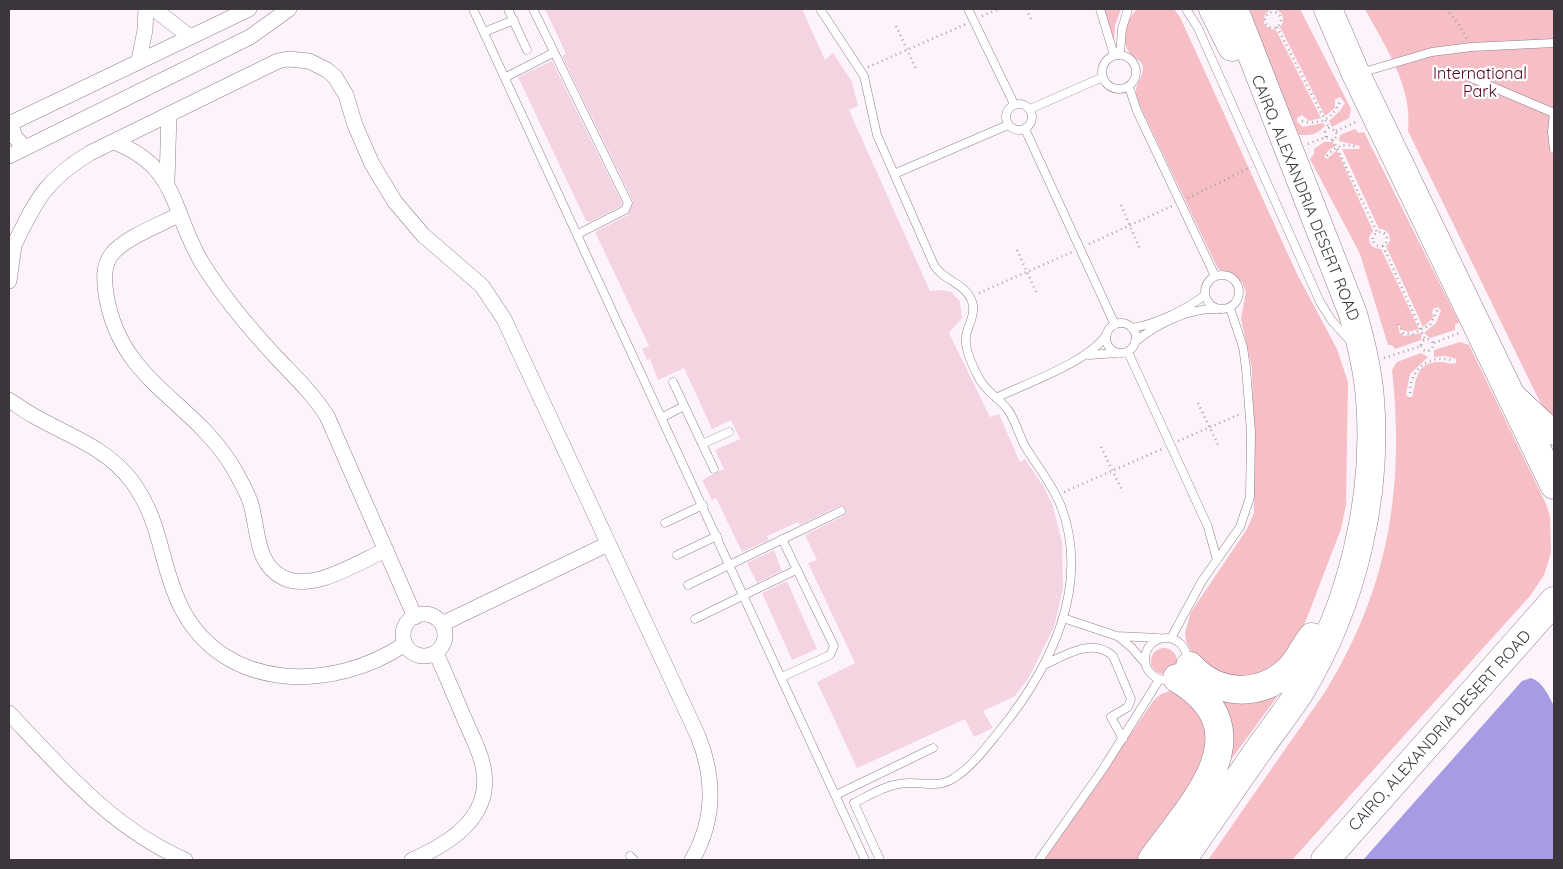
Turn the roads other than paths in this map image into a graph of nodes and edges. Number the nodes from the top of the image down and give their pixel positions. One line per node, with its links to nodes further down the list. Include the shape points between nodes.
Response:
1 (146, 9): 23 (street)
2 (154, 9): 18 (street)
3 (249, 9): 18 (street)
4 (289, 9): 37 (street, via 250,37)
5 (474, 9): 17 (lane)
6 (508, 9): 16 (lane)
7 (533, 9): 21 (lane)
8 (820, 9): 40 (lane, via 862,70 874,127)
9 (968, 9): 30 (lane)
10 (1100, 9): 22 (lane)
11 (1128, 9): 22 (lane)
12 (1186, 9): 57 (lane, via 1198,28 1320,302)
13 (1212, 9): 24 (highway, CAIRO, ALEXANDRIA DESERT ROAD, via 1238,55)
14 (1234, 9): 24 (highway)
15 (1328, 9): 25 (highway)
16 (514, 20): 17 (lane); 20 (lane)
17 (484, 32): 27 (lane)
18 (189, 36): 23 (street)
19 (1554, 43): 25 (lane, via 1471,47 1414,55)
20 (527, 50)
21 (553, 53): 27 (lane); 43 (lane, via 628,206)
22 (1117, 55): 26 (lane, via 1104,64); 29 (lane, via 1127,56 1136,66 1135,80)
23 (139, 60): 33 (street)
24 (1259, 72): 57 (highway, CAIRO, ALEXANDRIA DESERT ROAD, via 1354,314)
25 (1356, 74): 59 (highway)
26 (1103, 77): 29 (lane, via 1112,87); 31 (lane)
27 (506, 78): 43 (lane)
28 (1469, 78): 38 (lane, via 1554,113)
29 (1129, 87): 45 (lane, via 1137,111)
30 (1014, 104): 31 (lane, via 1026,105); 34 (lane, via 1006,113)
31 (1030, 109): 35 (lane, via 1032,120)
32 (169, 114): 36 (street); 41 (street); 74 (street, via 278,61 309,61 335,77 346,95 372,164 395,202 497,306)
33 (10, 123): 37 (street, via 15,137)
34 (1008, 125): 35 (lane, via 1013,129); 40 (lane)
35 (1025, 129): 50 (lane)
36 (114, 142): 41 (street, via 144,157); 44 (street, via 77,161 54,180 30,210)
37 (25, 148): 39 (street)
38 (1554, 149)
39 (9, 156)
40 (894, 174): 60 (lane, via 936,269 957,283 970,297 973,312 966,344 982,383)
41 (167, 181): 42 (street)
42 (180, 214): 75 (street, via 198,255 226,297 327,416); 75 (street, via 123,244 108,260 104,272 108,306 126,351 154,384 200,425 224,454 250,501 260,551 275,573 291,580 317,580)
43 (578, 234): 63 (lane)
44 (11, 250): 46 (street)
45 (1215, 276): 47 (lane, via 1207,284); 48 (lane, via 1227,275 1237,282 1238,300)
46 (9, 282)
47 (1205, 294): 49 (lane, via 1211,306); 51 (lane, via 1160,319)
48 (1230, 308): 49 (lane); 77 (lane, via 1245,357 1251,482 1248,507 1240,527)
49 (1217, 309): 53 (lane, via 1199,309 1186,314 1148,332)
50 (1115, 325): 51 (lane, via 1124,324); 52 (lane)
51 (1132, 328): 53 (lane)
52 (1107, 334): 55 (lane, via 1108,345); 56 (lane)
53 (1136, 342): 54 (lane)
54 (1128, 352): 55 (lane); 77 (lane, via 1208,527)
55 (1117, 353): 56 (lane)
56 (1084, 356): 60 (lane)
57 (1364, 358): 86 (highway, CAIRO, ALEXANDRIA DESERT ROAD, via 1371,421 1368,489 1355,557)
58 (673, 382): 62 (lane)
59 (1510, 392): 65 (main road); 68 (highway)
60 (996, 398): 84 (lane, via 1011,414 1026,448 1056,496 1065,519 1071,548 1070,593)
61 (11, 399): 90 (street, via 34,416 91,444 129,478 155,522 181,607 198,632 228,657 269,673 322,676 358,669)
62 (684, 406): 63 (lane); 66 (lane)
63 (663, 417): 69 (lane)
64 (729, 432): 66 (lane)
65 (1554, 433)
66 (702, 444): 67 (lane)
67 (714, 469)
68 (1554, 485)
69 (703, 505): 71 (lane); 72 (lane)
70 (841, 510): 73 (lane)
71 (664, 523)
72 (717, 536): 76 (lane); 78 (lane)
73 (782, 539): 78 (lane); 79 (lane)
74 (608, 544): 87 (street); 104 (street, via 705,752 711,787 709,814)
75 (386, 550): 83 (street)
76 (677, 555)
77 (1217, 560): 89 (lane)
78 (730, 564): 80 (lane); 81 (lane)
79 (796, 570): 81 (lane); 95 (lane, via 834,650)
80 (688, 585)
81 (745, 595): 85 (lane); 95 (lane)
82 (1554, 603): 110 (highway, CAIRO, ALEXANDRIA DESERT ROAD)
83 (415, 617): 87 (street, via 430,615); 90 (street, via 405,627)
84 (1063, 618): 88 (lane); 93 (lane)
85 (695, 620)
86 (1333, 622): 94 (highway, via 1313,636 1288,670 1259,687 1242,690 1216,686 1202,678); 109 (highway, CAIRO, ALEXANDRIA DESERT ROAD, via 1300,690)
87 (442, 624): 91 (street, via 445,638)
88 (1117, 636): 89 (lane); 92 (lane)
89 (1167, 638): 92 (lane, via 1151,644); 94 (lane, via 1182,645 1187,656)
90 (405, 644): 91 (street, via 419,656)
91 (436, 653): 103 (street, via 482,762 484,790 479,809 468,825 433,850)
92 (1144, 663): 94 (lane, via 1149,673)
93 (1044, 665): 97 (lane, via 1083,648 1099,648 1113,656 1131,699 1128,707 1111,717); 100 (lane, via 1012,715 955,778 929,786 900,783)
94 (1174, 674): 97 (lane); 108 (highway, via 1209,706 1219,732 1219,750 1211,776)
95 (782, 677): 99 (lane)
96 (9, 713): 102 (street, via 100,807 144,840)
97 (1123, 739): 107 (lane)
98 (933, 748): 99 (lane)
99 (836, 795): 101 (lane)
100 (854, 803): 101 (lane); 106 (lane)
101 (843, 811): 105 (lane)
102 (185, 860)
103 (412, 860)
104 (692, 860)
105 (865, 860)
106 (880, 860)
107 (1039, 860)
108 (1152, 860)
109 (1182, 860)
110 (1325, 860)

